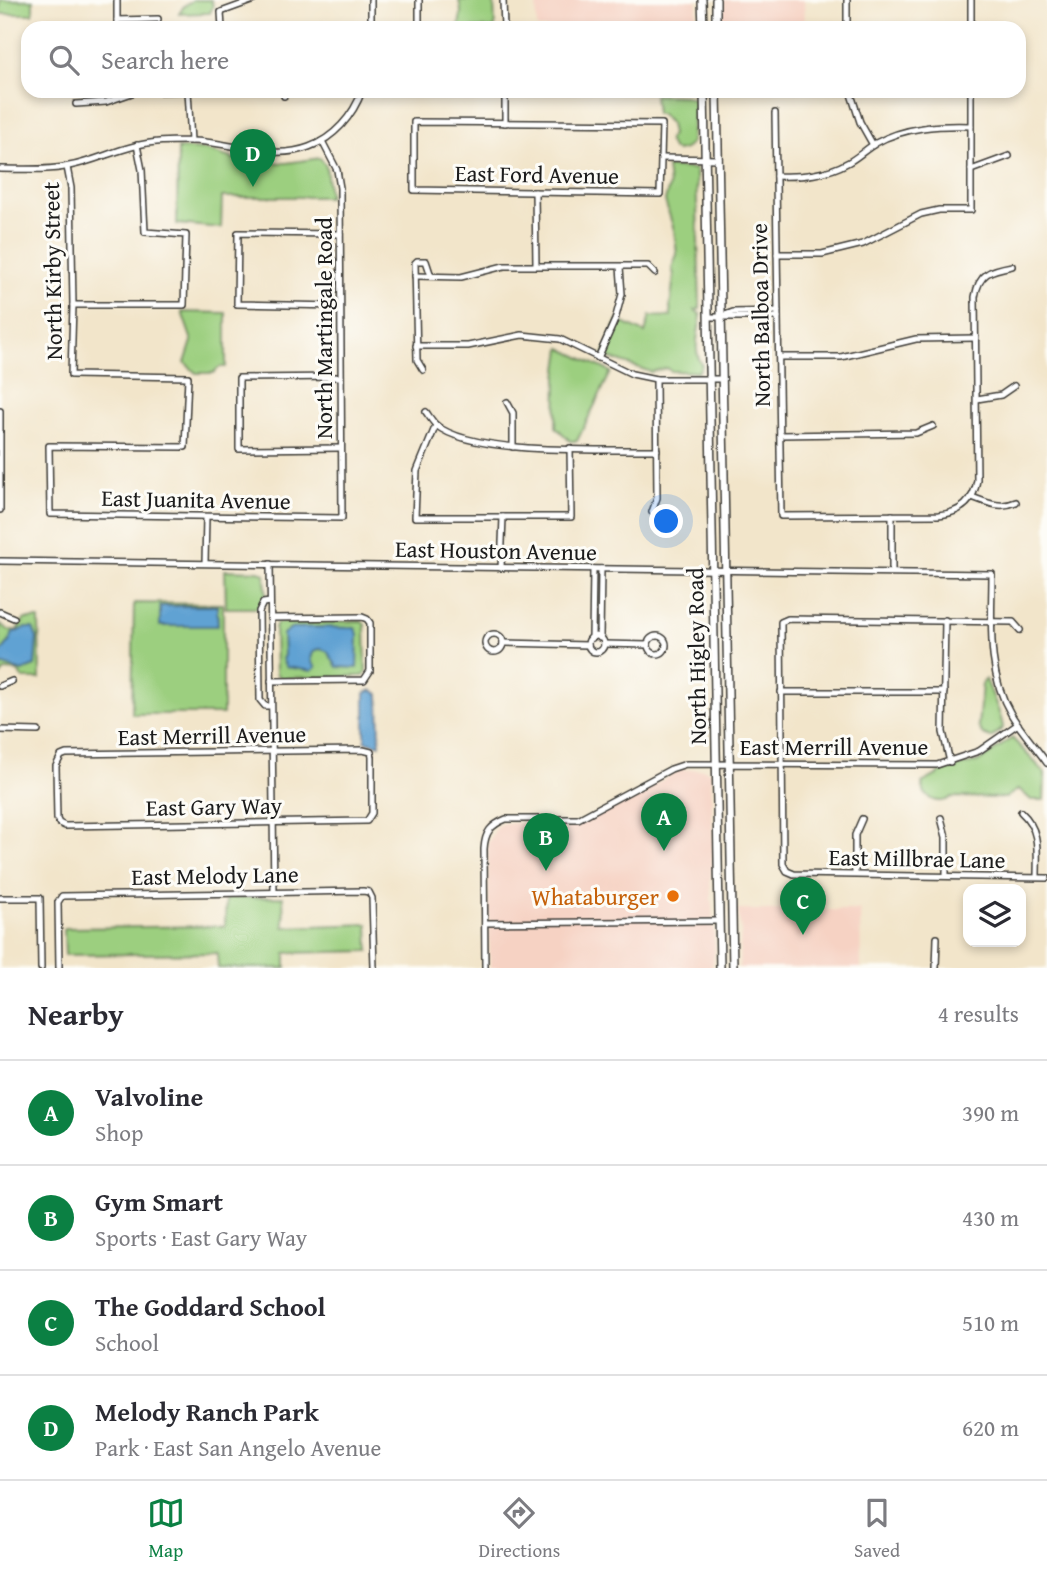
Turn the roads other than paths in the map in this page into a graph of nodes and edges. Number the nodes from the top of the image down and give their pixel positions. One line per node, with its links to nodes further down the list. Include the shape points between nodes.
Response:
1 (117, 0): 11 (street)
2 (254, 0): 12 (street, via 221,12)
3 (371, 0): 13 (street)
4 (419, 0): 14 (street)
5 (503, 0): 15 (street)
6 (702, 0): 16 (main road)
7 (716, 0): 17 (main road)
8 (847, 0): 18 (street)
9 (971, 0): 19 (street)
10 (158, 19): 11 (street)
11 (117, 20)
12 (222, 21)
13 (371, 21)
14 (419, 21)
15 (504, 21)
16 (703, 21)
17 (716, 21)
18 (847, 21)
19 (971, 21)
20 (114, 98): 28 (street)
21 (189, 98): 32 (street)
22 (358, 98): 33 (street, via 347,118)
23 (505, 98): 30 (street)
24 (704, 98): 38 (main road, North Higley Road)
25 (717, 98): 39 (main road, North Higley Road)
26 (852, 98): 35 (street)
27 (971, 98): 31 (street)
28 (76, 104)
29 (775, 113): 43 (street, North Balboa Drive)
30 (505, 122): 37 (street, via 662,124); 44 (street, East Ford Avenue, via 414,122 414,190)
31 (971, 127): 35 (street, via 923,127); 42 (street)
32 (191, 141): 33 (street, via 272,153 300,150); 34 (street)
33 (322, 141): 45 (street, North Martingale Road, via 337,170)
34 (137, 145): 40 (street); 53 (street, via 145,232 186,235 184,305)
35 (873, 145): 43 (street, via 835,169 801,177)
36 (1009, 156): 42 (street)
37 (661, 158): 38 (street); 44 (street, East Ford Avenue, via 660,194)
38 (706, 159): 39 (street); 57 (main road, North Higley Road)
39 (719, 159): 56 (main road, North Higley Road)
40 (67, 167): 41 (street); 53 (street, North Kirby Street)
41 (0, 169)
42 (971, 170): 46 (street, via 971,210 921,214 863,244 822,254)
43 (776, 176): 46 (street, North Balboa Drive)
44 (536, 192): 47 (street)
45 (340, 233): 54 (street, North Martingale Road); 54 (street, via 238,233 237,304)
46 (777, 254): 55 (street, North Balboa Drive)
47 (536, 265): 49 (street); 52 (street, via 504,265 461,277)
48 (1012, 266): 58 (street, via 990,271 977,286)
49 (620, 267): 50 (street, via 648,266); 61 (street, via 622,294)
50 (655, 273)
51 (415, 276): 52 (street); 52 (street, via 415,263 422,260 429,265); 59 (street)
52 (431, 276)
53 (73, 305): 84 (street, North Kirby Street, via 71,375 188,377 185,447 49,446)
54 (340, 306): 63 (street, North Martingale Road)
55 (778, 314): 56 (street, via 733,312); 60 (street, North Balboa Drive)
56 (722, 316): 57 (street); 66 (main road, North Higley Road)
57 (709, 317): 65 (main road, North Higley Road)
58 (976, 338): 60 (street, via 916,339 841,357); 68 (street)
59 (416, 346): 61 (street, via 468,346 522,335 559,339); 62 (street)
60 (779, 357): 74 (street, North Balboa Drive)
61 (598, 358): 64 (street)
62 (423, 370)
63 (340, 377): 77 (street, North Martingale Road); 77 (street, via 239,378 239,449)
64 (656, 379): 65 (street); 79 (street)
65 (710, 379): 66 (street); 95 (main road, North Higley Road)
66 (723, 379): 96 (main road, North Higley Road)
67 (1014, 386): 68 (street, via 1001,395)
68 (978, 400): 80 (street, via 977,480)
69 (508, 402): 76 (street, via 513,414)
70 (0, 411): 75 (street)
71 (426, 412): 72 (street)
72 (436, 425): 76 (street, via 460,437); 87 (street, via 416,471 415,517)
73 (933, 426): 74 (street, via 916,433)
74 (780, 435): 85 (street, North Balboa Drive, via 781,516)
75 (0, 436): 82 (street)
76 (513, 447): 78 (street)
77 (341, 448): 88 (street, North Martingale Road)
78 (570, 448): 79 (street); 87 (street, via 571,517)
79 (657, 450): 83 (street, via 657,498)
80 (972, 497): 81 (street, via 997,506); 85 (street, via 949,514)
81 (1016, 502)
82 (1, 510)
83 (652, 512)
84 (50, 514): 86 (street, East Juanita Avenue)
85 (892, 514): 97 (street)
86 (206, 517): 88 (street, East Juanita Avenue); 90 (street)
87 (503, 517): 92 (street)
88 (342, 518)
89 (0, 561): 90 (street, East Houston Avenue)
90 (205, 563): 91 (street, East Houston Avenue)
91 (270, 564): 92 (street, East Houston Avenue); 98 (street)
92 (501, 568): 93 (street, East Houston Avenue)
93 (593, 569): 94 (street, East Houston Avenue); 106 (street)
94 (601, 569): 95 (street, East Houston Avenue); 105 (street)
95 (713, 570): 96 (street, East Houston Avenue); 121 (main road, North Higley Road)
96 (726, 570): 97 (street, East Houston Avenue); 121 (main road, North Higley Road)
97 (892, 572): 103 (street, East Houston Avenue, via 992,574)
98 (270, 602): 101 (street); 115 (street, via 263,603 259,611 260,700)
99 (0, 612): 100 (street)
100 (14, 618)
101 (270, 618): 111 (street); 111 (street, via 367,619 370,623 370,671 364,680)
102 (945, 620): 103 (street); 113 (street, via 781,622); 114 (street)
103 (992, 622): 104 (street, via 1013,622); 116 (street, via 998,684)
104 (1020, 630)
105 (600, 638): 106 (street); 108 (street)
106 (590, 641): 107 (street); 108 (street, via 596,652)
107 (503, 643)
108 (604, 644): 109 (street)
109 (648, 645)
110 (12, 681): 112 (street)
111 (271, 681): 115 (street)
112 (0, 686)
113 (781, 691): 114 (street); 123 (street)
114 (944, 692): 120 (street, via 943,732)
115 (271, 706): 119 (street)
116 (1018, 724): 120 (street, East Merrill Avenue, via 979,751); 122 (street)
117 (0, 730): 118 (street)
118 (38, 730)
119 (272, 751): 125 (street, East Merrill Avenue, via 370,752); 128 (street, East Merrill Avenue, via 66,754 57,761); 129 (street)
120 (950, 762): 123 (street, East Merrill Avenue, via 912,766)
121 (723, 763): 123 (street, East Merrill Avenue); 136 (main road, North Higley Road); 137 (main road, North Higley Road); 138 (street, via 677,766 578,819 506,819 495,824 485,837)
122 (1047, 763)
123 (781, 764): 130 (street, East Millbrae Lane, via 783,864 787,871)
124 (1021, 812): 132 (street, via 1033,822)
125 (370, 818): 129 (street, East Gary Way)
126 (941, 818): 131 (street)
127 (863, 819): 130 (street, via 855,835)
128 (59, 823): 129 (street, East Gary Way)
129 (273, 823): 134 (street)
130 (855, 874): 131 (street, East Millbrae Lane)
131 (946, 875): 132 (street, East Millbrae Lane)
132 (1037, 877): 133 (street, East Millbrae Lane)
133 (1047, 878)
134 (274, 892): 141 (street, East Melody Lane, via 62,896 58,902); 142 (street, East Melody Lane, via 369,892)
135 (0, 898): 140 (street, via 40,898)
136 (719, 921): 137 (main road); 138 (street); 144 (main road, North Higley Road)
137 (732, 921): 145 (main road, North Higley Road)
138 (485, 923): 143 (street)
139 (937, 938): 146 (street)
140 (41, 968)
141 (59, 968)
142 (374, 968)
143 (485, 968)
144 (720, 968)
145 (733, 968)
146 (936, 968)

